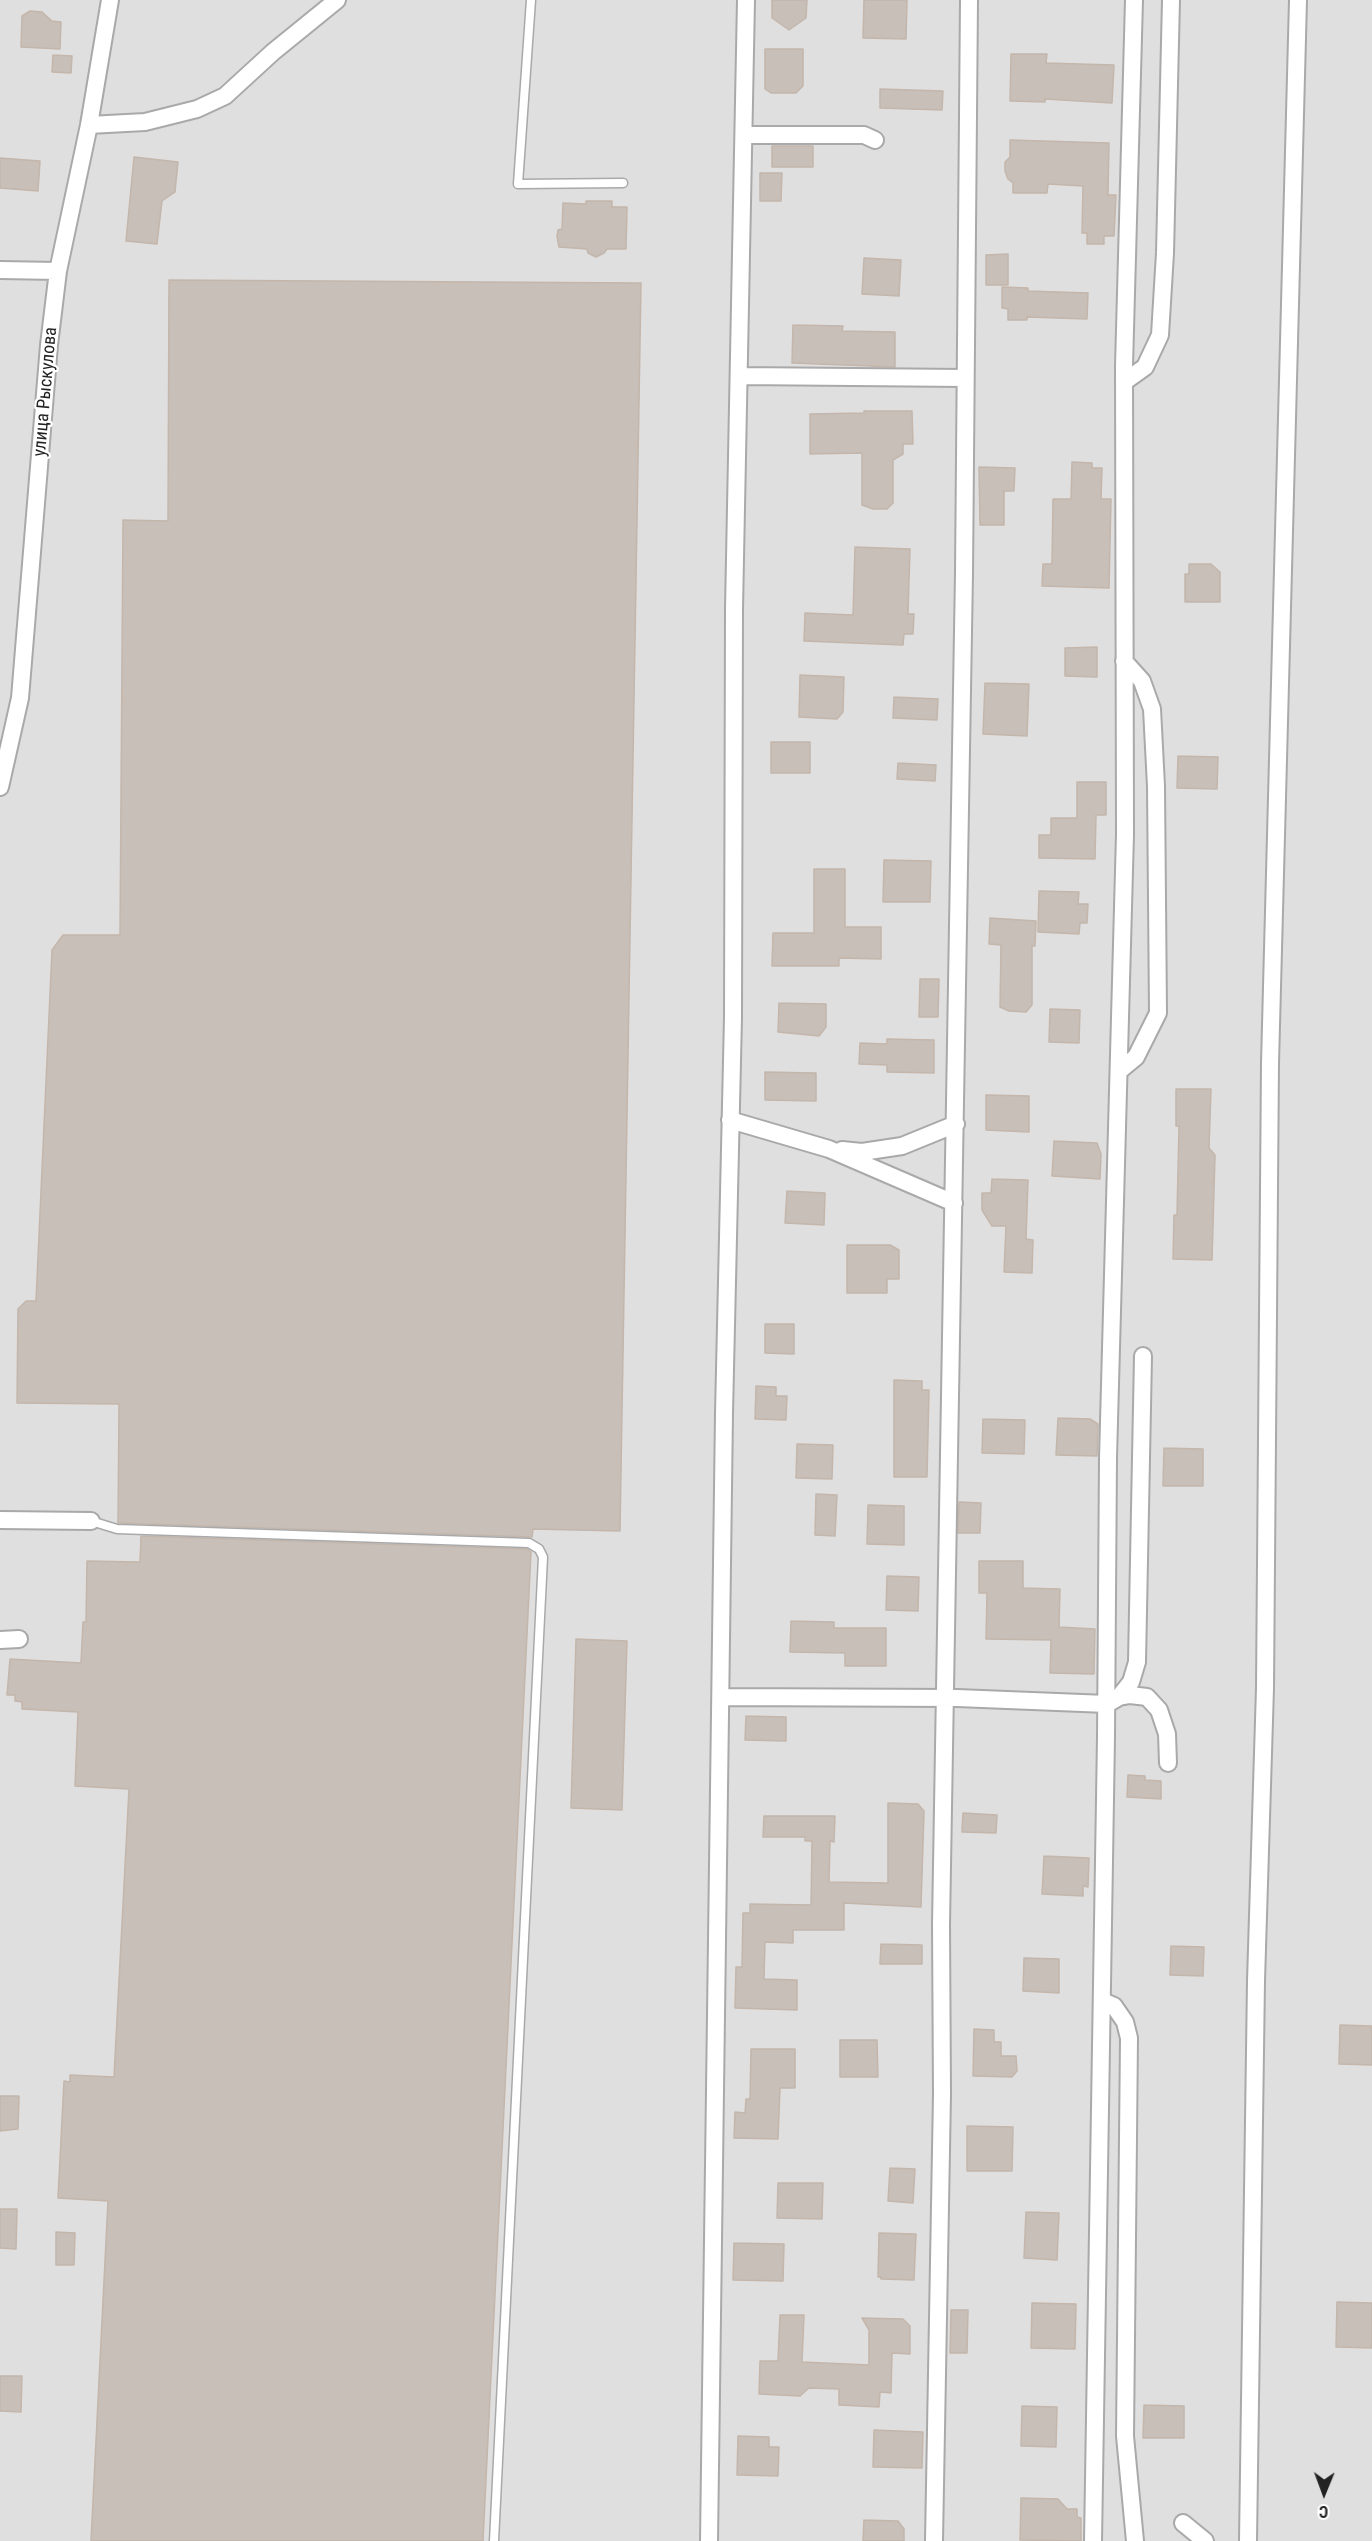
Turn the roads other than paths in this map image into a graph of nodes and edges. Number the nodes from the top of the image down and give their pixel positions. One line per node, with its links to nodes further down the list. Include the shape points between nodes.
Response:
1 (110, 0): 9 (street, улица Рыскулова)
2 (337, 0): 9 (street, via 225,96 197,109 145,122)
3 (531, 0): 12 (lane, via 518,184)
4 (746, 0): 10 (street)
5 (969, 0): 16 (street)
6 (1134, 0): 17 (street)
7 (1171, 0): 17 (street, via 1160,335 1145,367)
8 (1298, 0): 42 (street, via 1270,1063 1265,1688)
9 (89, 125): 14 (street, улица Рыскулова)
10 (744, 135): 11 (street, via 864,135); 15 (street)
11 (875, 140)
12 (623, 183)
13 (0, 270): 14 (street)
14 (58, 271): 19 (street, улица Рыскулова, via 20,698)
15 (740, 376): 16 (street); 21 (street)
16 (965, 378): 22 (street)
17 (1124, 382): 18 (street)
18 (1125, 661): 20 (street); 20 (street, via 1142,681 1152,709 1158,1013 1136,1057)
19 (0, 787)
20 (1119, 1071): 32 (street, via 1108,1458)
21 (730, 1120): 23 (street); 30 (street)
22 (956, 1124): 23 (street, via 902,1146 862,1152); 24 (street)
23 (829, 1149): 24 (street)
24 (954, 1203): 31 (street)
25 (1143, 1356): 32 (street, via 1137,1662 1131,1682)
26 (0, 1520): 27 (street)
27 (91, 1521): 36 (lane, via 117,1529 529,1543 543,1557)
28 (19, 1639): 29 (street)
29 (0, 1640)
30 (721, 1697): 31 (street); 37 (street)
31 (946, 1699): 32 (street); 38 (street)
32 (1113, 1701): 33 (street, via 1130,1695 1147,1697 1159,1710 1167,1734); 34 (street)
33 (1168, 1763)
34 (1102, 2001): 39 (street); 40 (street, via 1114,2006 1125,2022 1129,2038 1125,2436)
35 (1183, 2523): 41 (street)
36 (494, 2541)
37 (709, 2541)
38 (934, 2541)
39 (1093, 2541)
40 (1135, 2541)
41 (1205, 2541)
42 (1248, 2541)

